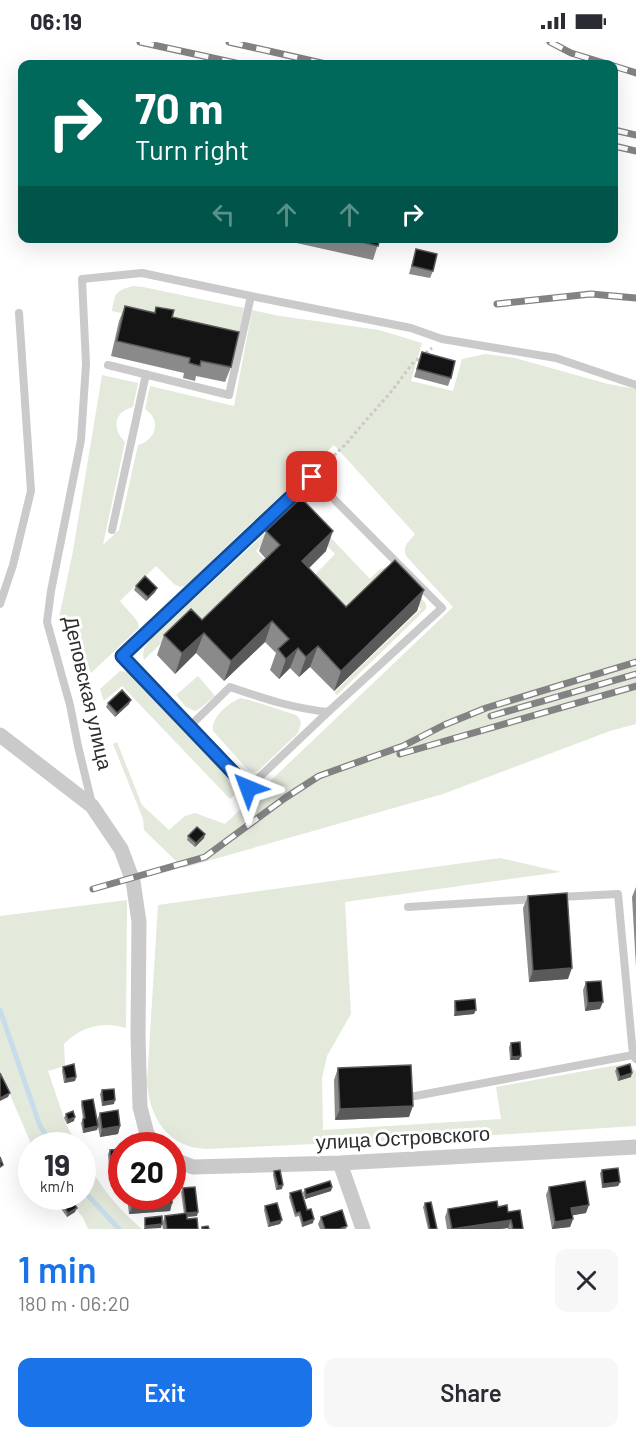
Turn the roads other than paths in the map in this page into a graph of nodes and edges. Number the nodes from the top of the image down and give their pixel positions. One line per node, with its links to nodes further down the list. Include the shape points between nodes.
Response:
1 (251, 296): 4 (lane, via 230,395); 5 (lane, via 411,327 442,339 556,358); 11 (lane, Деповская улица, via 142,273 82,279 86,364 81,440 47,622)
2 (20, 314): 7 (lane, via 31,491)
3 (108, 365): 4 (lane)
4 (146, 374): 6 (lane)
5 (636, 385)
6 (112, 530)
7 (0, 604)
8 (328, 712): 9 (lane, via 301,709 230,687); 9 (lane, via 248,788); 9 (lane, via 442,608 312,477 122,656)
9 (189, 727)
10 (0, 735): 11 (street)
11 (92, 807): 16 (street, Деповская улица, via 121,849 135,892 139,922 140,1107)
12 (408, 907): 13 (lane, via 618,894)
13 (633, 1026): 14 (lane)
14 (635, 1057): 15 (lane)
15 (415, 1096)
16 (146, 1132)
17 (636, 1147): 18 (street, улица Островского)
18 (339, 1163): 19 (street, улица Островского); 20 (street)
19 (186, 1164)
20 (363, 1229)

